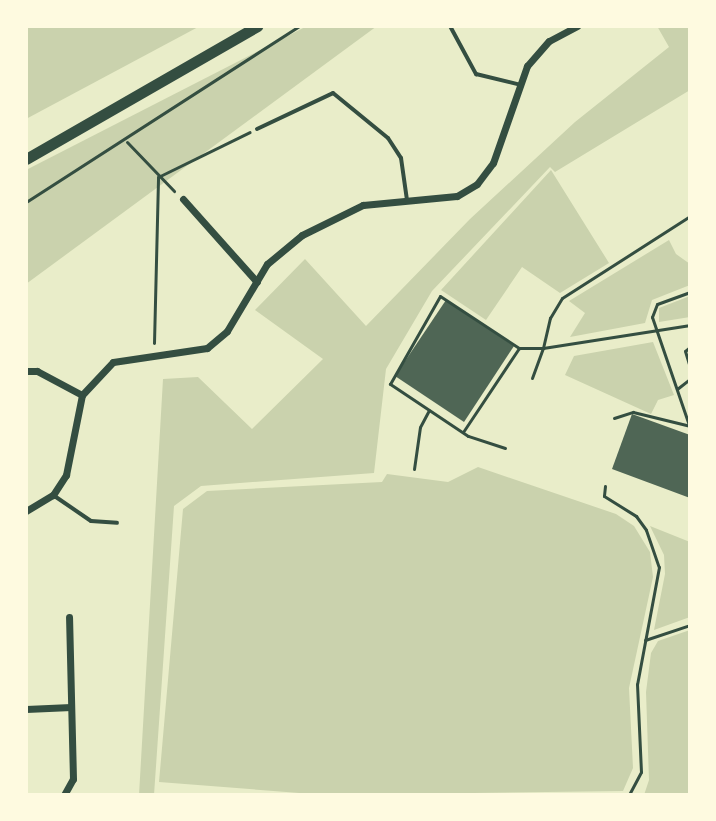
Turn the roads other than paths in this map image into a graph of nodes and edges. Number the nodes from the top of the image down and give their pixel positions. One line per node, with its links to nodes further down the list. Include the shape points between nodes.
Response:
1 (257, 26): 6 (main road)
2 (450, 26): 4 (lane, via 476,74)
3 (577, 26): 4 (street, via 549,41 527,66)
4 (521, 85): 8 (street, via 493,163 477,184 457,196)
5 (257, 129): 8 (lane, via 333,93 388,138 401,158)
6 (26, 159)
7 (183, 199): 9 (street)
8 (407, 200): 9 (street, via 363,205 302,235 267,264)
9 (257, 282): 11 (street, via 227,331 207,348 113,362)
10 (26, 371): 11 (street, via 37,371)
11 (82, 395): 12 (street, via 66,475)
12 (53, 495): 13 (street); 14 (lane, via 91,521)
13 (26, 511)
14 (117, 523)
15 (69, 617): 16 (street)
16 (71, 707): 17 (street); 18 (street, via 73,779)
17 (26, 709)
18 (64, 795)

